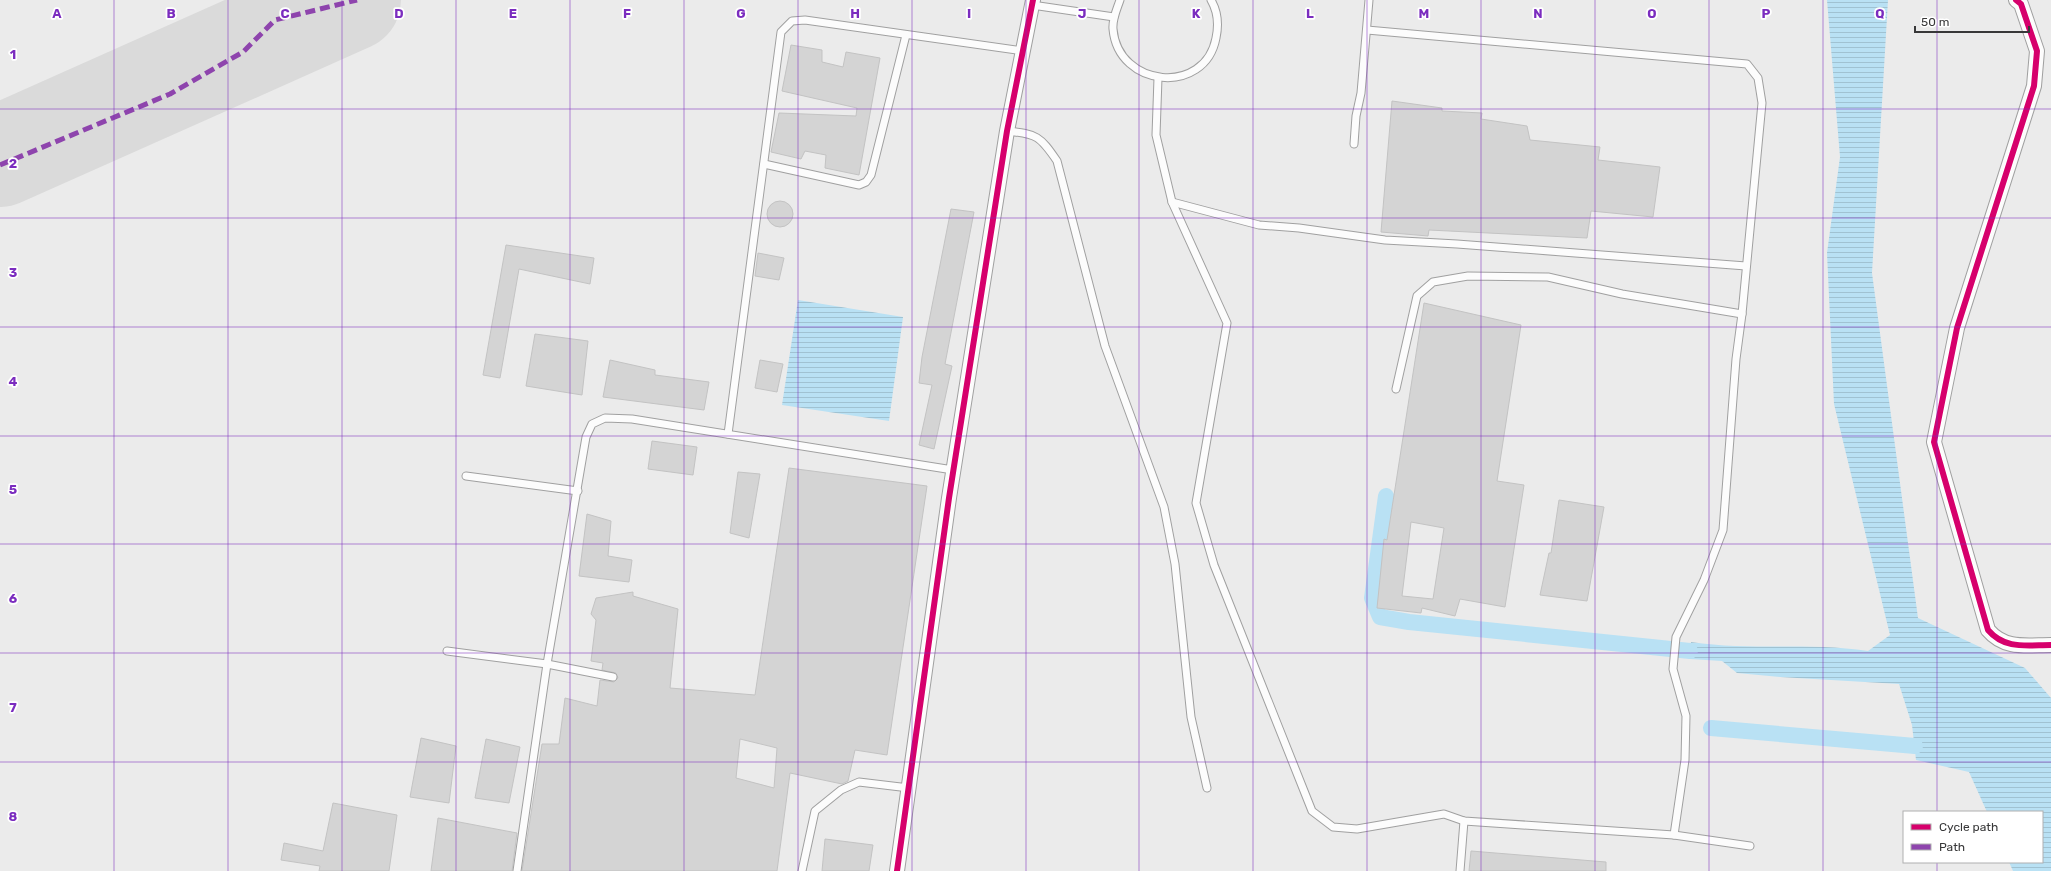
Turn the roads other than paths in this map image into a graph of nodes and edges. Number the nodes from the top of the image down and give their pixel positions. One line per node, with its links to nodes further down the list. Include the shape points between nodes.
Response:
1 (1120, 0): 6 (lane)
2 (1211, 0): 10 (lane, via 1218,26 1215,44 1206,60 1193,71 1176,78)
3 (1369, 0): 7 (lane)
4 (2016, 0): 22 (street, via 2021,4 2037,51 2034,86 1957,328 1934,442 1988,630 1996,639 2012,645)
5 (1032, 3): 6 (lane); 9 (street)
6 (1114, 17): 10 (lane, via 1113,29 1117,46 1127,62 1141,72)
7 (1367, 30): 12 (lane); 15 (lane, via 1747,64 1758,78 1762,103)
8 (906, 35): 9 (lane); 13 (lane, via 871,175 866,182 859,185); 13 (lane, via 805,20 792,21 781,32)
9 (1023, 51): 11 (street)
10 (1158, 78): 14 (lane, via 1156,135)
11 (1007, 131): 19 (street); 27 (lane, via 1028,133 1043,140 1057,161 1105,346 1164,507 1175,564 1191,717)
12 (1354, 144)
13 (764, 164): 18 (lane)
14 (1172, 202): 15 (lane, via 1259,225 1385,240); 28 (lane, via 1227,323 1196,503 1214,565 1312,811 1333,827 1351,828 1444,814)
15 (1746, 266): 16 (lane)
16 (1742, 314): 17 (lane, via 1622,294 1548,277 1468,276 1433,282 1417,296); 29 (lane, via 1723,530 1704,580 1676,637 1673,669 1686,716 1685,760)
17 (1396, 389)
18 (728, 434): 19 (lane); 21 (lane, via 632,419 605,418 592,424 586,437)
19 (953, 470): 26 (street)
20 (466, 476): 21 (lane)
21 (578, 491): 24 (lane)
22 (2051, 645)
23 (447, 652): 24 (lane)
24 (547, 664): 25 (lane); 31 (lane)
25 (613, 677)
26 (910, 788): 32 (lane, via 859,782 841,790 815,811); 33 (street)
27 (1207, 788)
28 (1464, 820): 29 (lane); 34 (lane)
29 (1674, 835): 30 (lane)
30 (1750, 846)
31 (517, 871)
32 (802, 871)
33 (897, 871)
34 (1460, 871)

